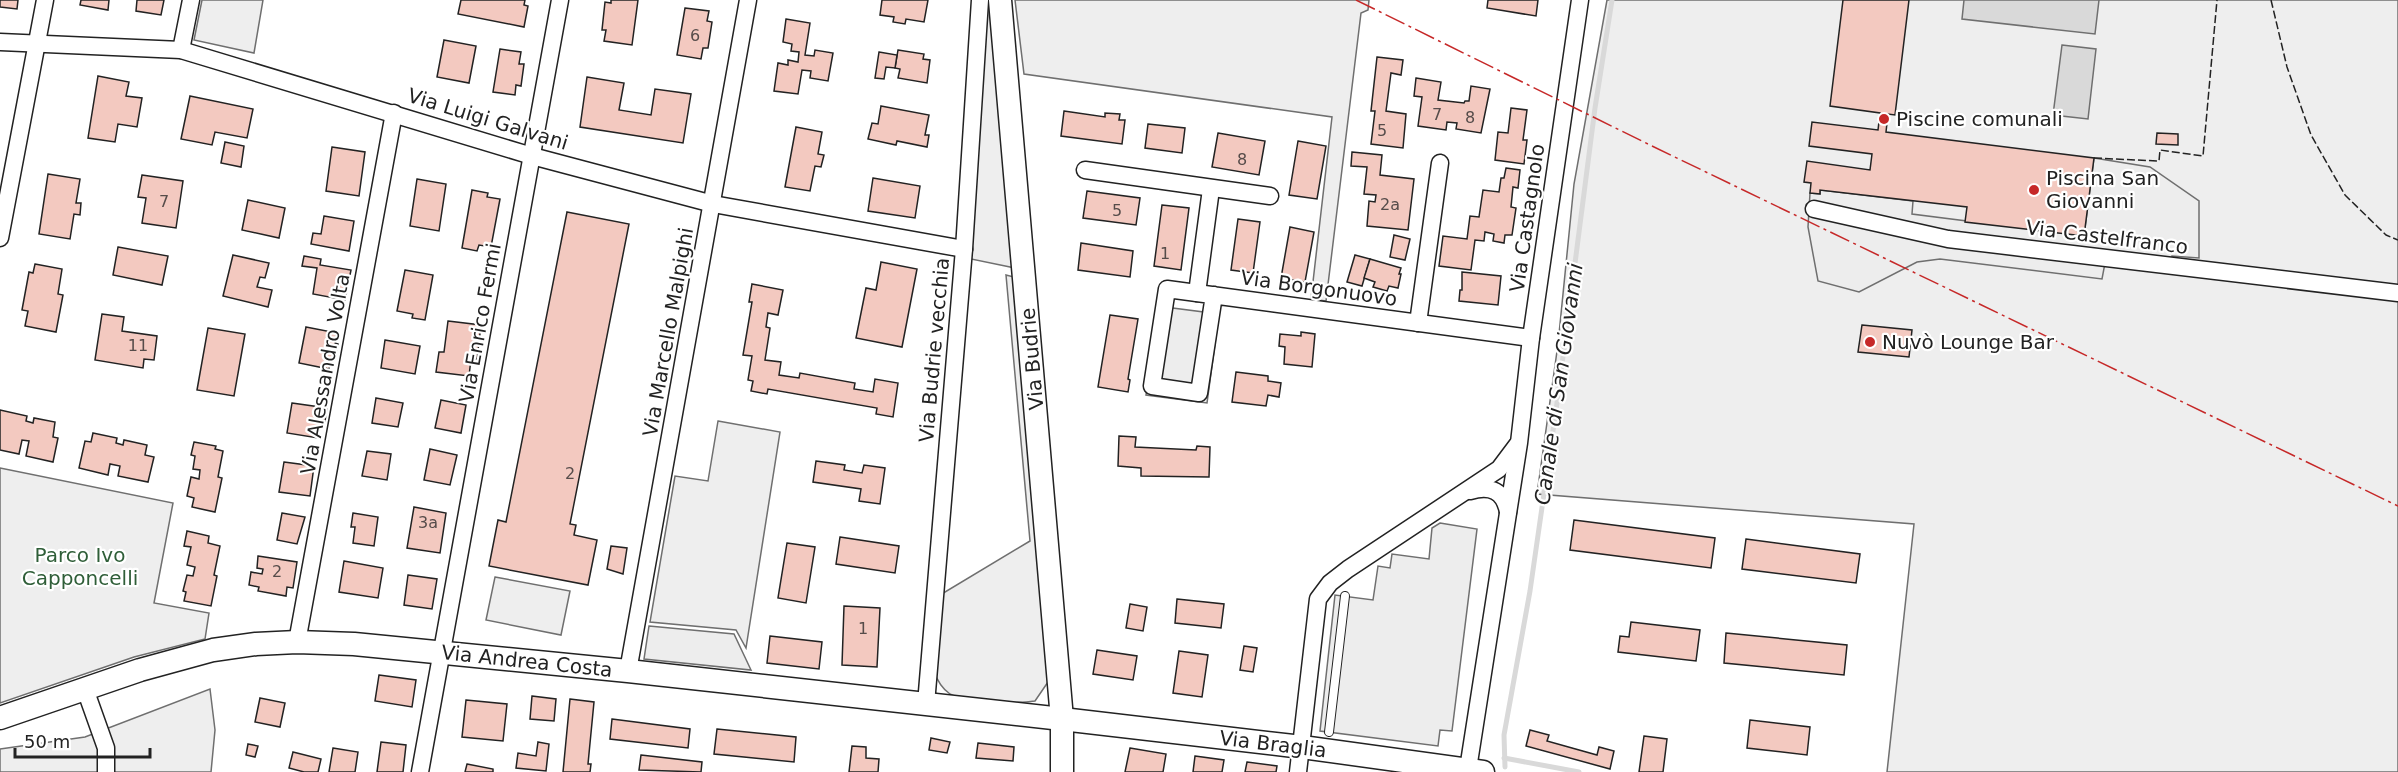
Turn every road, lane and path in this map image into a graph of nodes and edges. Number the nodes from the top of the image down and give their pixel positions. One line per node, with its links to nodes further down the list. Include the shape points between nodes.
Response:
1 (45, 0): 9 (street)
2 (191, 0): 10 (street)
3 (560, 0): 12 (street, Via Enrico Fermi)
4 (748, 0): 17 (street, Via Marcello Malpighi)
5 (980, 0): 20 (street, Via Budrie vecchia)
6 (1000, 0): 35 (street, Via Budrie)
7 (1580, 0): 24 (street, Via Castagnolo)
8 (0, 42): 9 (street, Via Luigi Galvani)
9 (38, 44): 10 (street, Via Luigi Galvani); 19 (street)
10 (182, 50): 11 (street, Via Luigi Galvani)
11 (394, 113): 12 (street, Via Luigi Galvani); 29 (street, Via Alessandro Volta)
12 (532, 156): 17 (street, Via Luigi Galvani); 30 (street, Via Enrico Fermi)
13 (1440, 163): 23 (street, Via Borgonuovo)
14 (1085, 170): 15 (street)
15 (1210, 189): 16 (street); 22 (street)
16 (1270, 196)
17 (713, 204): 20 (street, Via Luigi Galvani); 31 (street, Via Marcello Malpighi)
18 (1814, 209): 21 (street, Via Castelfranco, via 1948,240)
19 (0, 238)
20 (964, 249): 33 (street, Via Budrie vecchia)
21 (2398, 293)
22 (1205, 294): 22 (street, via 1167,289 1152,386 1199,393); 23 (street, Via Borgonuovo)
23 (1418, 323): 24 (street, Via Borgonuovo)
24 (1531, 338): 25 (street, Via Castagnolo)
25 (1519, 443): 26 (street, via 1499,468); 27 (street, Via Castagnolo)
26 (1463, 494): 27 (street, via 1487,488 1496,490 1502,495); 37 (street, via 1348,568 1318,599)
27 (1508, 513): 38 (street, Via Castagnolo)
28 (1345, 596): 36 (lane)
29 (297, 642): 30 (street, Via Andrea Costa); 32 (street, Via Andrea Costa, via 213,650)
30 (441, 653): 31 (street, Via Andrea Costa); 40 (street, Via Enrico Fermi)
31 (628, 671): 33 (street, Via Andrea Costa)
32 (85, 689): 34 (street, Via Andrea Costa); 39 (street, via 106,748)
33 (926, 704): 35 (street, Via Andrea Costa)
34 (0, 718)
35 (1062, 719): 37 (street, Via Braglia); 41 (street, Via Budrie)
36 (1329, 732)
37 (1302, 747): 38 (street, Via Braglia); 42 (street)
38 (1476, 771)
39 (106, 772)
40 (420, 772)
41 (1062, 772)
42 (1298, 772)

